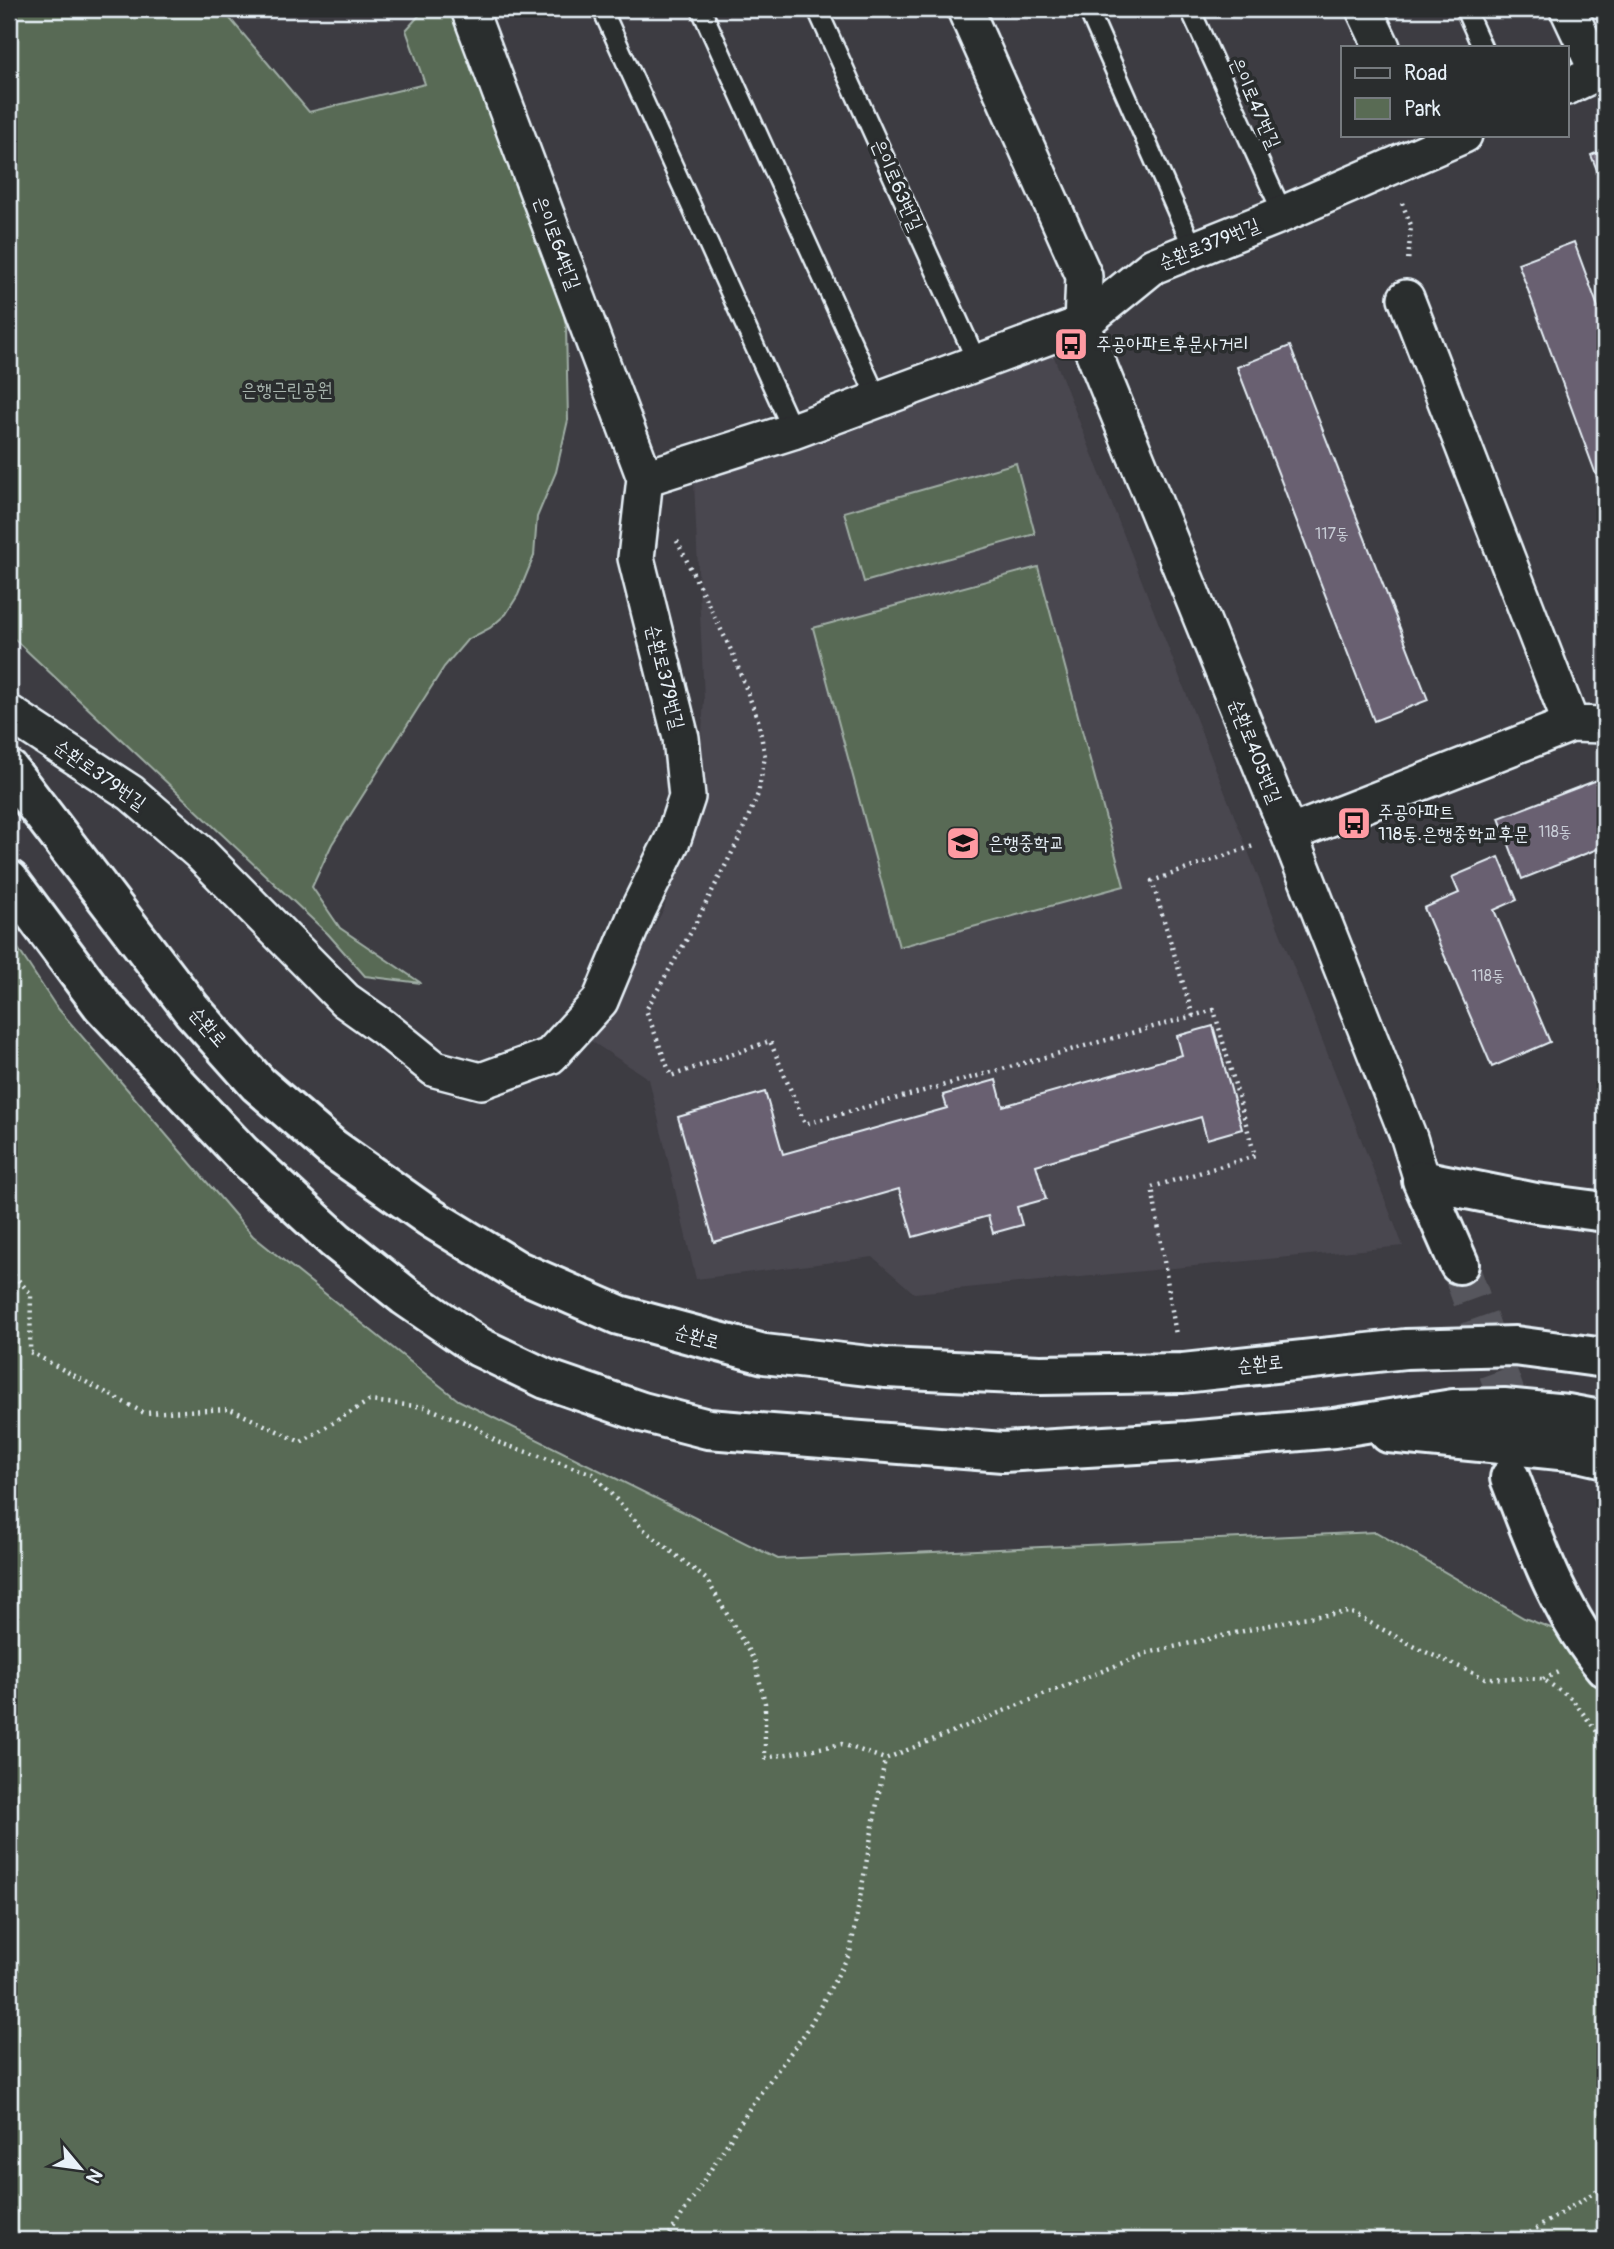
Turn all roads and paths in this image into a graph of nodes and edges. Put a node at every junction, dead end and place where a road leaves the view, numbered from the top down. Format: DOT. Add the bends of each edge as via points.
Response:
graph roads {
  1 [pos="469,9"];
  2 [pos="601,9"];
  3 [pos="701,9"];
  4 [pos="817,9"];
  5 [pos="965,9"];
  6 [pos="1088,9"];
  7 [pos="1190,9"];
  8 [pos="1364,9"];
  9 [pos="1465,9"];
  10 [pos="1568,9"];
  11 [pos="1382,46"];
  12 [pos="1482,46"];
  13 [pos="1590,76"];
  14 [pos="1459,136"];
  15 [pos="1427,143"];
  16 [pos="1283,214"];
  17 [pos="1194,250"];
  18 [pos="1406,298"];
  19 [pos="1082,324"];
  20 [pos="977,362"];
  21 [pos="878,400"];
  22 [pos="793,431"];
  23 [pos="645,478"];
  24 [pos="674,536"];
  25 [pos="9,713"];
  26 [pos="1571,724"];
  27 [pos="1605,725"];
  28 [pos="9,770"];
  29 [pos="1289,834"];
  30 [pos="1221,857"];
  31 [pos="9,880"];
  32 [pos="1192,1016"];
  33 [pos="1422,1180"];
  34 [pos="1605,1212"];
  35 [pos="1451,1264"];
  36 [pos="9,1270"];
  37 [pos="1605,1358"];
  38 [pos="1183,1373"];
  39 [pos="1605,1421"];
  40 [pos="1334,1428"];
  41 [pos="1605,1458"];
  42 [pos="1605,1622"];
  43 [pos="1605,1667"];
  44 [pos="1605,1742"];
  45 [pos="885,1759"];
  46 [pos="1605,2184"];
  47 [pos="666,2240"];
  48 [pos="1518,2240"];
  1 -- 23 [label="street, 은이로64번길"];
  2 -- 22 [label="lane"];
  3 -- 21 [label="lane"];
  4 -- 20 [label="lane, 은이로63번길"];
  5 -- 19 [label="street" via="1084,276"];
  6 -- 17 [label="lane"];
  7 -- 16 [label="lane, 은이로47번길"];
  8 -- 11 [label="street"];
  9 -- 12 [label="lane"];
  10 -- 13 [label="street"];
  14 -- 15 [label="street, 순환로379번길"];
  15 -- 16 [label="street, 순환로379번길"];
  16 -- 17 [label="street, 순환로379번길"];
  17 -- 19 [label="street, 순환로379번길" via="1153,266"];
  18 -- 26 [label="street"];
  19 -- 20 [label="street, 순환로379번길"];
  19 -- 29 [label="street, 순환로405번길"];
  20 -- 21 [label="street, 순환로379번길"];
  21 -- 22 [label="street, 순환로379번길"];
  22 -- 23 [label="street, 순환로379번길"];
  23 -- 25 [label="street, 순환로379번길" via="636,558 681,738 687,797 673,839 600,1001 550,1056 481,1081 435,1069 345,1000 199,852 131,793"];
  24 -- 32 [label="path" via="733,654 758,720 765,756 758,794 738,841 646,1010 671,1076 770,1041 805,1124"];
  26 -- 27 [label="street"];
  26 -- 29 [label="street"];
  28 -- 38 [label="main road, 순환로" via="192,1010 258,1084 331,1148 431,1218 518,1271 618,1315 764,1354 886,1368 1040,1375"];
  29 -- 33 [label="street, 순환로405번길"];
  30 -- 32 [label="path" via="1152,881"];
  31 -- 40 [label="main road" via="102,1005 251,1163 405,1296 479,1347 546,1379 708,1429 1003,1452"];
  32 -- 38 [label="path" via="1214,1010 1255,1156 1152,1187"];
  33 -- 34 [label="main road"];
  33 -- 35 [label="main road"];
  36 -- 45 [label="path" via="31,1294 30,1352 144,1413 230,1409 301,1442 369,1401 425,1407 474,1426 497,1442 593,1474 642,1528 707,1580 755,1662 765,1703 765,1758 842,1744"];
  37 -- 38 [label="main road, 순환로" via="1515,1346 1405,1349"];
  39 -- 40 [label="main road" via="1504,1408 1453,1409"];
  40 -- 41 [label="main road"];
  42 -- 43 [label="main road" via="1522,1476 1534,1540 1561,1597"];
  44 -- 45 [label="path" via="1572,1699 1542,1679 1485,1678 1350,1612 1301,1618 1147,1653"];
  45 -- 47 [label="path" via="850,1953 807,2032 753,2103"];
  46 -- 48 [label="path"];
}
